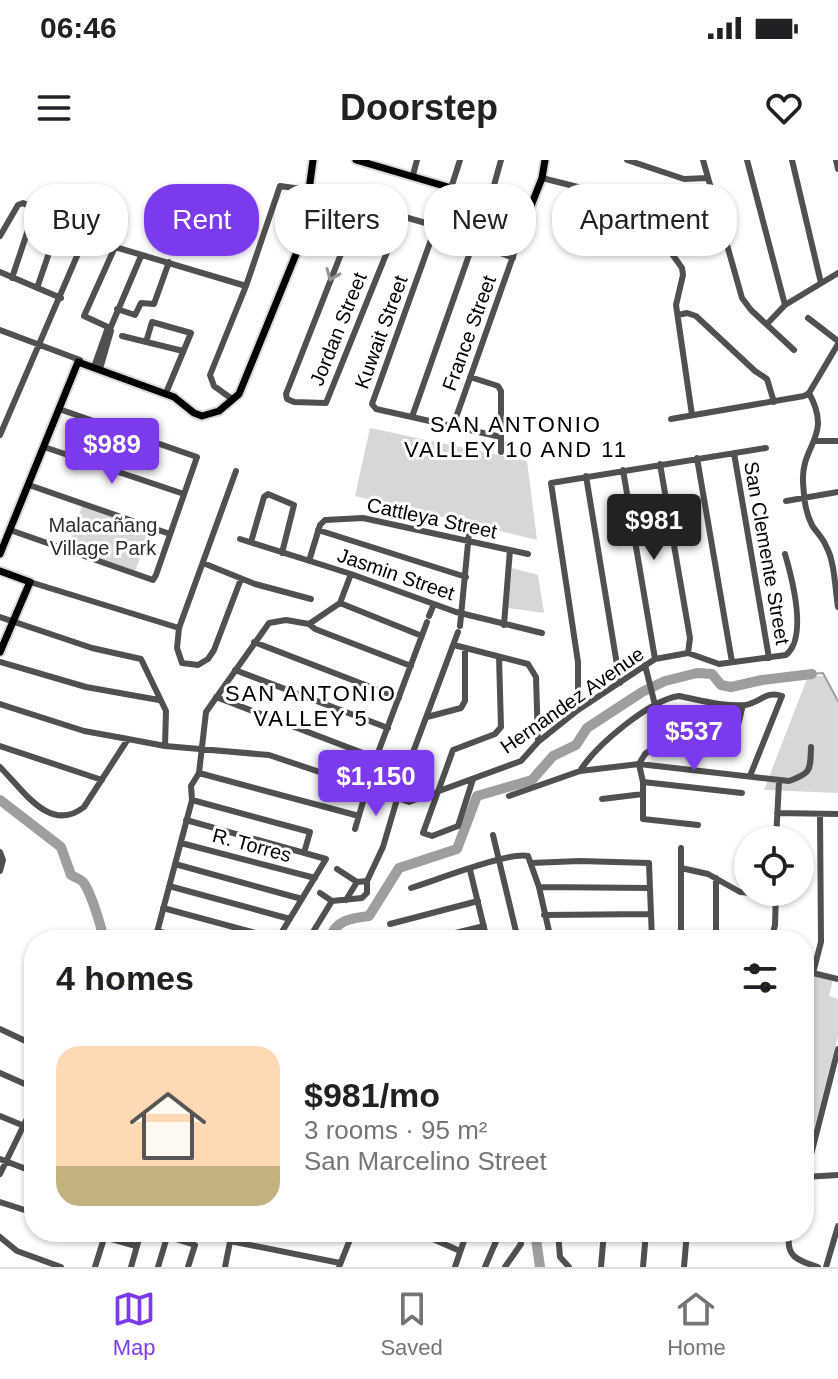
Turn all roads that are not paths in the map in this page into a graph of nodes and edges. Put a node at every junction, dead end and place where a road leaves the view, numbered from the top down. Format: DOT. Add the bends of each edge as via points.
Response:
graph roads {
  1 [pos="313,160"];
  2 [pos="356,160"];
  3 [pos="417,160"];
  4 [pos="460,160"];
  5 [pos="501,160"];
  6 [pos="545,160"];
  7 [pos="627,160"];
  8 [pos="703,160"];
  9 [pos="747,160"];
  10 [pos="792,160"];
  11 [pos="836,160"];
  12 [pos="838,169"];
  13 [pos="413,175"];
  14 [pos="542,178"];
  15 [pos="708,178"];
  16 [pos="310,184"];
  17 [pos="439,184"];
  18 [pos="452,184"];
  19 [pos="494,184"];
  20 [pos="566,184"];
  21 [pos="710,184"];
  22 [pos="536,193"];
  23 [pos="275,202"];
  24 [pos="0,236"];
  25 [pos="141,256"];
  26 [pos="296,256"];
  27 [pos="340,256"];
  28 [pos="385,256"];
  29 [pos="425,256"];
  30 [pos="469,256"];
  31 [pos="508,256"];
  32 [pos="672,256"];
  33 [pos="730,256"];
  34 [pos="513,258"];
  35 [pos="169,262"];
  36 [pos="0,272"];
  37 [pos="838,273"];
  38 [pos="12,278"];
  39 [pos="821,283"];
  40 [pos="246,286"];
  41 [pos="37,288"];
  42 [pos="61,298"];
  43 [pos="785,305"];
  44 [pos="117,309"];
  45 [pos="678,315"];
  46 [pos="808,318"];
  47 [pos="767,324"];
  48 [pos="110,328"];
  49 [pos="0,330"];
  50 [pos="122,336"];
  51 [pos="146,342"];
  52 [pos="838,342"];
  53 [pos="40,345"];
  54 [pos="794,350"];
  55 [pos="183,351"];
  56 [pos="80,360"];
  57 [pos="97,368"];
  58 [pos="470,377"];
  59 [pos="166,393"];
  60 [pos="809,393"];
  61 [pos="232,399"];
  62 [pos="774,402"];
  63 [pos="59,409"];
  64 [pos="692,415"];
  65 [pos="412,417"];
  66 [pos="671,419"];
  67 [pos="453,426"];
  68 [pos="0,435"];
  69 [pos="501,437"];
  70 [pos="815,441"];
  71 [pos="838,441"];
  72 [pos="44,447"];
  73 [pos="766,448"];
  74 [pos="501,452"];
  75 [pos="734,453"];
  76 [pos="697,458"];
  77 [pos="660,464"];
  78 [pos="623,470"];
  79 [pos="236,471"];
  80 [pos="586,476"];
  81 [pos="29,485"];
  82 [pos="838,492"];
  83 [pos="184,494"];
  84 [pos="804,498"];
  85 [pos="786,501"];
  86 [pos="10,530"];
  87 [pos="318,530"];
  88 [pos="170,534"];
  89 [pos="469,536"];
  90 [pos="240,539"];
  91 [pos="251,542"];
  92 [pos="835,543"];
  93 [pos="826,545"];
  94 [pos="510,550"];
  95 [pos="282,553"];
  96 [pos="0,554"];
  97 [pos="528,554"];
  98 [pos="785,554"];
  99 [pos="309,561"];
  100 [pos="203,563"];
  101 [pos="0,571"];
  102 [pos="351,574"];
  103 [pos="466,577"];
  104 [pos="241,579"];
  105 [pos="30,582"];
  106 [pos="837,593"];
  107 [pos="311,599"];
  108 [pos="340,603"];
  109 [pos="434,604"];
  110 [pos="838,607"];
  111 [pos="463,614"];
  112 [pos="0,617"];
  113 [pos="14,622"];
  114 [pos="309,624"];
  115 [pos="504,625"];
  116 [pos="179,628"];
  117 [pos="542,633"];
  118 [pos="422,636"];
  119 [pos="254,642"];
  120 [pos="454,645"];
  121 [pos="465,648"];
  122 [pos="0,652"];
  123 [pos="688,653"];
  124 [pos="499,657"];
  125 [pos="769,658"];
  126 [pos="655,659"];
  127 [pos="0,662"];
  128 [pos="732,662"];
  129 [pos="645,665"];
  130 [pos="411,666"];
  131 [pos="235,670"];
  132 [pos="620,683"];
  133 [pos="216,697"];
  134 [pos="399,698"];
  135 [pos="159,700"];
  136 [pos="655,705"];
  137 [pos="743,705"];
  138 [pos="1,706"];
  139 [pos="578,710"];
  140 [pos="427,717"];
  141 [pos="388,728"];
  142 [pos="128,739"];
  143 [pos="538,742"];
  144 [pos="0,746"];
  145 [pos="165,746"];
  146 [pos="811,747"];
  147 [pos="201,748"];
  148 [pos="376,758"];
  149 [pos="639,764"];
  150 [pos="0,767"];
  151 [pos="580,771"];
  152 [pos="199,773"];
  153 [pos="750,776"];
  154 [pos="473,779"];
  155 [pos="102,780"];
  156 [pos="643,782"];
  157 [pos="779,785"];
  158 [pos="366,789"];
  159 [pos="436,792"];
  160 [pos="742,793"];
  161 [pos="643,794"];
  162 [pos="509,796"];
  163 [pos="397,799"];
  164 [pos="602,799"];
  165 [pos="192,800"];
  166 [pos="777,813"];
  167 [pos="820,814"];
  168 [pos="838,814"];
  169 [pos="359,816"];
  170 [pos="186,820"];
  171 [pos="698,825"];
  172 [pos="777,826"];
  173 [pos="355,829"];
  174 [pos="493,835"];
  175 [pos="181,843"];
  176 [pos="681,848"];
  177 [pos="0,852"];
  178 [pos="304,853"];
  179 [pos="499,859"];
  180 [pos="531,863"];
  181 [pos="175,864"];
  182 [pos="681,868"];
  183 [pos="1,869"];
  184 [pos="337,869"];
  185 [pos="470,870"];
  186 [pos="315,878"];
  187 [pos="716,878"];
  188 [pos="367,881"];
  189 [pos="357,882"];
  190 [pos="169,886"];
  191 [pos="539,887"];
  192 [pos="411,888"];
  193 [pos="650,888"];
  194 [pos="734,888"];
  195 [pos="320,893"];
  196 [pos="302,899"];
  197 [pos="346,900"];
  198 [pos="332,901"];
  199 [pos="478,901"];
  200 [pos="776,906"];
  201 [pos="163,908"];
  202 [pos="651,914"];
  203 [pos="544,915"];
  204 [pos="290,919"];
  205 [pos="390,924"];
  206 [pos="484,926"];
  207 [pos="157,930"];
  208 [pos="244,930"];
  209 [pos="283,930"];
  210 [pos="314,930"];
  211 [pos="468,930"];
  212 [pos="485,930"];
  213 [pos="516,930"];
  214 [pos="548,930"];
  215 [pos="652,930"];
  216 [pos="681,930"];
  217 [pos="716,930"];
  218 [pos="774,930"];
  219 [pos="814,969"];
  220 [pos="814,973"];
  221 [pos="838,979"];
  222 [pos="0,1029"];
  223 [pos="24,1040"];
  224 [pos="838,1049"];
  225 [pos="0,1073"];
  226 [pos="24,1084"];
  227 [pos="0,1116"];
  228 [pos="23,1126"];
  229 [pos="814,1141"];
  230 [pos="3,1161"];
  231 [pos="24,1168"];
  232 [pos="0,1174"];
  233 [pos="838,1175"];
  234 [pos="814,1178"];
  235 [pos="0,1202"];
  236 [pos="24,1210"];
  237 [pos="838,1226"];
  238 [pos="0,1237"];
  239 [pos="103,1242"];
  240 [pos="125,1242"];
  241 [pos="137,1242"];
  242 [pos="166,1242"];
  243 [pos="189,1242"];
  244 [pos="230,1242"];
  245 [pos="235,1242"];
  246 [pos="349,1242"];
  247 [pos="444,1242"];
  248 [pos="463,1242"];
  249 [pos="496,1242"];
  250 [pos="521,1242"];
  251 [pos="559,1242"];
  252 [pos="603,1242"];
  253 [pos="645,1242"];
  254 [pos="686,1242"];
  255 [pos="789,1242"];
  256 [pos="136,1246"];
  257 [pos="460,1251"];
  258 [pos="339,1265"];
  259 [pos="61,1267"];
  260 [pos="95,1267"];
  261 [pos="131,1267"];
  262 [pos="158,1267"];
  263 [pos="188,1267"];
  264 [pos="225,1267"];
  265 [pos="455,1267"];
  266 [pos="485,1267"];
  267 [pos="505,1267"];
  268 [pos="569,1267"];
  269 [pos="601,1267"];
  270 [pos="643,1267"];
  271 [pos="684,1267"];
  272 [pos="818,1267"];
  273 [pos="826,1267"];
  1 -- 16 [label="main road"];
  2 -- 13 [label="main road"];
  3 -- 13 [label="street"];
  4 -- 18 [label="street"];
  5 -- 19 [label="street"];
  6 -- 14 [label="main road, France Street"];
  7 -- 15 [label="street" via="684,179"];
  8 -- 15 [label="street"];
  9 -- 43 [label="street"];
  10 -- 39 [label="street"];
  11 -- 12 [label="street"];
  13 -- 17 [label="main road"];
  14 -- 20 [label="street"];
  14 -- 22 [label="main road, France Street"];
  15 -- 21 [label="street"];
  23 -- 40 [label="street"];
  24 -- 38 [label="street" via="18,205 35,209"];
  25 -- 35 [label="street"];
  25 -- 44 [label="street"];
  25 -- 48 [label="street" via="114,248 84,316"];
  26 -- 61 [label="main road" via="244,388"];
  27 -- 28 [label="street, Jordan Street, one-way" via="286,394 294,402 326,403"];
  29 -- 65 [label="street, Kuwait Street" via="372,404"];
  30 -- 65 [label="street"];
  31 -- 34 [label="street"];
  32 -- 45 [label="street" via="683,275"];
  33 -- 47 [label="street" via="742,298"];
  34 -- 58 [label="street, France Street"];
  35 -- 40 [label="street"];
  35 -- 44 [label="street" via="154,304 141,303 135,315"];
  36 -- 38 [label="street"];
  37 -- 39 [label="street"];
  38 -- 41 [label="street"];
  39 -- 43 [label="street"];
  40 -- 61 [label="street" via="210,375 214,386"];
  41 -- 42 [label="street"];
  41 -- 42 [label="street" via="59,224 85,231"];
  42 -- 53 [label="street"];
  43 -- 47 [label="street"];
  44 -- 48 [label="street"];
  45 -- 62 [label="street" via="696,316 767,379"];
  45 -- 64 [label="street"];
  46 -- 52 [label="street"];
  47 -- 54 [label="street"];
  48 -- 57 [label="street"];
  49 -- 53 [label="street"];
  50 -- 51 [label="street"];
  51 -- 55 [label="street"];
  51 -- 55 [label="street" via="152,322 191,333"];
  52 -- 60 [label="street"];
  53 -- 56 [label="street"];
  53 -- 68 [label="street"];
  55 -- 59 [label="street"];
  56 -- 57 [label="main road"];
  56 -- 63 [label="main road"];
  57 -- 59 [label="main road"];
  58 -- 67 [label="street, France Street"];
  58 -- 69 [label="street" via="501,391"];
  59 -- 61 [label="main road" via="202,416 219,411"];
  60 -- 62 [label="street"];
  60 -- 70 [label="street" via="817,408"];
  62 -- 64 [label="street"];
  63 -- 72 [label="main road"];
  63 -- 83 [label="street" via="196,456"];
  64 -- 66 [label="street"];
  65 -- 67 [label="street"];
  67 -- 69 [label="street"];
  69 -- 74 [label="street"];
  70 -- 71 [label="street"];
  70 -- 84 [label="street" via="804,465"];
  72 -- 81 [label="main road"];
  72 -- 83 [label="street"];
  73 -- 75 [label="street"];
  75 -- 76 [label="street"];
  75 -- 125 [label="street, San Clemente Street"];
  76 -- 77 [label="street"];
  76 -- 128 [label="street"];
  77 -- 78 [label="street"];
  77 -- 123 [label="street" via="691,644"];
  78 -- 80 [label="street"];
  78 -- 126 [label="street"];
  79 -- 100 [label="street"];
  80 -- 132 [label="street"];
  80 -- 139 [label="street" via="550,486 578,662"];
  81 -- 86 [label="main road"];
  81 -- 88 [label="street"];
  82 -- 84 [label="street"];
  83 -- 88 [label="street"];
  84 -- 85 [label="street"];
  84 -- 93 [label="street" via="811,523"];
  86 -- 88 [label="street" via="153,580"];
  86 -- 96 [label="main road"];
  87 -- 89 [label="street, Cattleya Street" via="325,520 363,518"];
  87 -- 99 [label="street"];
  87 -- 103 [label="street"];
  89 -- 94 [label="street, Cattleya Street"];
  89 -- 103 [label="street"];
  90 -- 91 [label="street, Jasmin Street"];
  91 -- 95 [label="street, Jasmin Street"];
  91 -- 95 [label="street" via="268,494 294,505"];
  92 -- 93 [label="street"];
  93 -- 106 [label="street"];
  94 -- 97 [label="street, Cattleya Street"];
  94 -- 115 [label="street"];
  95 -- 99 [label="street, Jasmin Street"];
  98 -- 125 [label="street" via="793,581 796,636 786,655"];
  99 -- 102 [label="street, Jasmin Street"];
  100 -- 104 [label="street"];
  100 -- 116 [label="street"];
  101 -- 105 [label="main road"];
  102 -- 108 [label="street"];
  102 -- 109 [label="street, Jasmin Street"];
  103 -- 111 [label="street"];
  104 -- 107 [label="street"];
  104 -- 116 [label="street" via="208,659 198,665 182,663"];
  105 -- 113 [label="main road"];
  105 -- 116 [label="street"];
  106 -- 110 [label="street"];
  108 -- 114 [label="street"];
  108 -- 118 [label="street"];
  109 -- 111 [label="street, Jasmin Street"];
  109 -- 118 [label="street"];
  111 -- 115 [label="street, Jasmin Street"];
  111 -- 120 [label="street"];
  112 -- 113 [label="street"];
  113 -- 122 [label="main road"];
  113 -- 135 [label="street" via="139,658"];
  114 -- 119 [label="street" via="269,623"];
  114 -- 130 [label="street"];
  115 -- 117 [label="street, Jasmin Street"];
  118 -- 130 [label="street"];
  119 -- 131 [label="street"];
  119 -- 134 [label="street"];
  120 -- 121 [label="street"];
  120 -- 140 [label="street"];
  121 -- 124 [label="street"];
  121 -- 140 [label="street" via="465,701 461,708"];
  123 -- 126 [label="street, Hernandez Avenue"];
  123 -- 128 [label="street, Hernandez Avenue" via="715,664"];
  124 -- 143 [label="street" via="533,669"];
  124 -- 159 [label="street" via="501,727 453,750"];
  125 -- 128 [label="street, Hernandez Avenue"];
  126 -- 129 [label="street, Hernandez Avenue"];
  127 -- 135 [label="street" via="86,687"];
  129 -- 132 [label="street, Hernandez Avenue"];
  129 -- 136 [label="street"];
  130 -- 134 [label="street"];
  131 -- 133 [label="street"];
  131 -- 141 [label="street"];
  132 -- 139 [label="street, Hernandez Avenue"];
  133 -- 147 [label="street" via="203,720"];
  133 -- 148 [label="street"];
  134 -- 141 [label="street"];
  135 -- 145 [label="street" via="166,711"];
  136 -- 137 [label="street" via="679,696"];
  136 -- 151 [label="street" via="602,743"];
  137 -- 149 [label="street" via="731,738 671,735"];
  137 -- 153 [label="street" via="768,694 782,696"];
  138 -- 142 [label="street, Hernandez Avenue"];
  139 -- 143 [label="street, Hernandez Avenue"];
  140 -- 163 [label="street"];
  141 -- 148 [label="street"];
  142 -- 145 [label="street, Hernandez Avenue"];
  142 -- 155 [label="street"];
  143 -- 154 [label="street, Hernandez Avenue" via="521,761"];
  144 -- 155 [label="street"];
  145 -- 147 [label="street, Hernandez Avenue"];
  146 -- 157 [label="street" via="806,775"];
  147 -- 152 [label="street"];
  147 -- 158 [label="street, Hernandez Avenue" via="269,755"];
  148 -- 158 [label="street"];
  149 -- 151 [label="street"];
  149 -- 153 [label="street"];
  149 -- 156 [label="street"];
  150 -- 155 [label="street" via="55,816 74,815"];
  151 -- 162 [label="street"];
  152 -- 165 [label="street" via="191,786"];
  152 -- 169 [label="street"];
  153 -- 157 [label="street"];
  154 -- 159 [label="street, Hernandez Avenue"];
  154 -- 159 [label="street" via="458,826 427,836 422,828"];
  156 -- 160 [label="street"];
  156 -- 161 [label="street"];
  157 -- 166 [label="street"];
  158 -- 163 [label="street, Hernandez Avenue"];
  158 -- 169 [label="street"];
  159 -- 163 [label="street, Hernandez Avenue" via="409,802"];
  161 -- 164 [label="street"];
  161 -- 171 [label="street" via="643,819"];
  163 -- 188 [label="street"];
  165 -- 170 [label="street"];
  165 -- 178 [label="street" via="310,832"];
  166 -- 167 [label="street"];
  166 -- 172 [label="street"];
  167 -- 168 [label="street"];
  167 -- 219 [label="street" via="821,942"];
  169 -- 173 [label="street"];
  170 -- 175 [label="street"];
  170 -- 178 [label="street"];
  174 -- 179 [label="street"];
  175 -- 181 [label="street"];
  175 -- 186 [label="street, R. Torres"];
  176 -- 182 [label="street"];
  177 -- 183 [label="street"];
  178 -- 186 [label="street" via="326,859"];
  179 -- 180 [label="street" via="520,854"];
  179 -- 185 [label="street"];
  179 -- 213 [label="street"];
  180 -- 191 [label="street"];
  180 -- 193 [label="street" via="647,863"];
  181 -- 190 [label="street"];
  181 -- 196 [label="street"];
  182 -- 187 [label="street"];
  182 -- 216 [label="street"];
  184 -- 189 [label="street"];
  185 -- 192 [label="street"];
  185 -- 199 [label="street"];
  186 -- 196 [label="street"];
  187 -- 194 [label="street"];
  187 -- 217 [label="street"];
  188 -- 189 [label="street"];
  188 -- 197 [label="street" via="365,896"];
  189 -- 197 [label="street"];
  190 -- 201 [label="street"];
  190 -- 204 [label="street"];
  191 -- 193 [label="street"];
  191 -- 203 [label="street"];
  193 -- 202 [label="street"];
  195 -- 198 [label="street"];
  196 -- 204 [label="street"];
  197 -- 198 [label="street"];
  198 -- 210 [label="street"];
  199 -- 205 [label="street"];
  199 -- 206 [label="street"];
  200 -- 218 [label="street"];
  201 -- 207 [label="street"];
  201 -- 208 [label="street"];
  202 -- 203 [label="street"];
  202 -- 215 [label="street"];
  203 -- 214 [label="street"];
  204 -- 209 [label="street"];
  206 -- 211 [label="street"];
  206 -- 212 [label="street"];
  220 -- 221 [label="street"];
  222 -- 223 [label="street"];
  224 -- 229 [label="street"];
  225 -- 226 [label="street"];
  227 -- 228 [label="street"];
  228 -- 230 [label="street"];
  230 -- 231 [label="street"];
  230 -- 232 [label="street"];
  233 -- 234 [label="street"];
  235 -- 236 [label="street"];
  237 -- 273 [label="street"];
  238 -- 259 [label="street" via="17,1251"];
  239 -- 260 [label="street"];
  240 -- 256 [label="street"];
  241 -- 256 [label="street"];
  242 -- 262 [label="street"];
  243 -- 263 [label="street" via="195,1245"];
  244 -- 264 [label="street"];
  245 -- 258 [label="street"];
  246 -- 258 [label="street"];
  247 -- 257 [label="street"];
  248 -- 257 [label="street"];
  249 -- 266 [label="street"];
  250 -- 267 [label="street"];
  251 -- 268 [label="street" via="560,1257"];
  252 -- 269 [label="street"];
  253 -- 270 [label="street"];
  254 -- 271 [label="street"];
  255 -- 272 [label="street" via="792,1256"];
  256 -- 261 [label="street"];
  257 -- 265 [label="street"];
}
